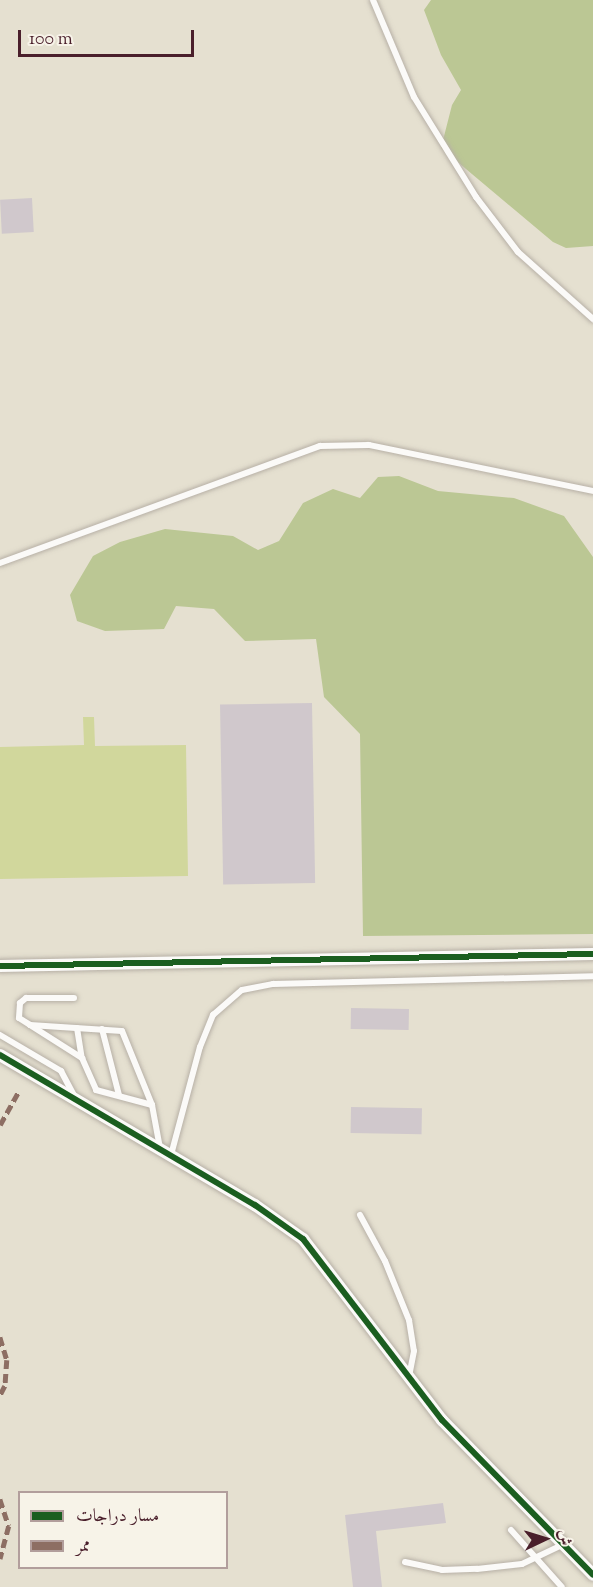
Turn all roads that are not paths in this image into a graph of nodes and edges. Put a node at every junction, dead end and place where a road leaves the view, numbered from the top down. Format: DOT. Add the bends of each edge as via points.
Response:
graph roads {
  1 [pos="373,0"];
  2 [pos="593,319"];
  3 [pos="593,491"];
  4 [pos="0,563"];
  5 [pos="593,954"];
  6 [pos="0,966"];
  7 [pos="593,976"];
  8 [pos="74,998"];
  9 [pos="27,1023"];
  10 [pos="77,1028"];
  11 [pos="102,1029"];
  12 [pos="0,1035"];
  13 [pos="0,1055"];
  14 [pos="82,1058"];
  15 [pos="119,1095"];
  16 [pos="76,1101"];
  17 [pos="152,1105"];
  18 [pos="166,1152"];
  19 [pos="360,1215"];
  20 [pos="408,1379"];
  21 [pos="511,1530"];
  22 [pos="562,1545"];
  23 [pos="536,1557"];
  24 [pos="405,1562"];
  25 [pos="593,1575"];
  26 [pos="562,1587"];
  1 -- 2 [label="lane" via="414,97 476,197 518,252"];
  3 -- 4 [label="lane" via="369,445 320,446"];
  5 -- 6 [label="street"];
  7 -- 18 [label="lane" via="273,984 242,990 213,1015"];
  8 -- 9 [label="lane" via="26,998 20,1003 20,1018"];
  9 -- 10 [label="lane"];
  9 -- 14 [label="lane"];
  10 -- 11 [label="lane"];
  10 -- 14 [label="lane"];
  11 -- 15 [label="lane"];
  11 -- 17 [label="lane" via="122,1031"];
  12 -- 16 [label="lane" via="61,1071"];
  13 -- 16 [label="street"];
  14 -- 15 [label="lane" via="96,1090"];
  15 -- 17 [label="lane"];
  16 -- 18 [label="street"];
  17 -- 18 [label="lane"];
  18 -- 20 [label="street" via="303,1239 319,1255"];
  19 -- 20 [label="lane" via="385,1261 409,1320 414,1351"];
  20 -- 22 [label="street"];
  21 -- 23 [label="lane"];
  22 -- 23 [label="lane"];
  22 -- 25 [label="street"];
  23 -- 24 [label="lane" via="522,1564 477,1569 442,1570"];
  23 -- 26 [label="lane"];
}
